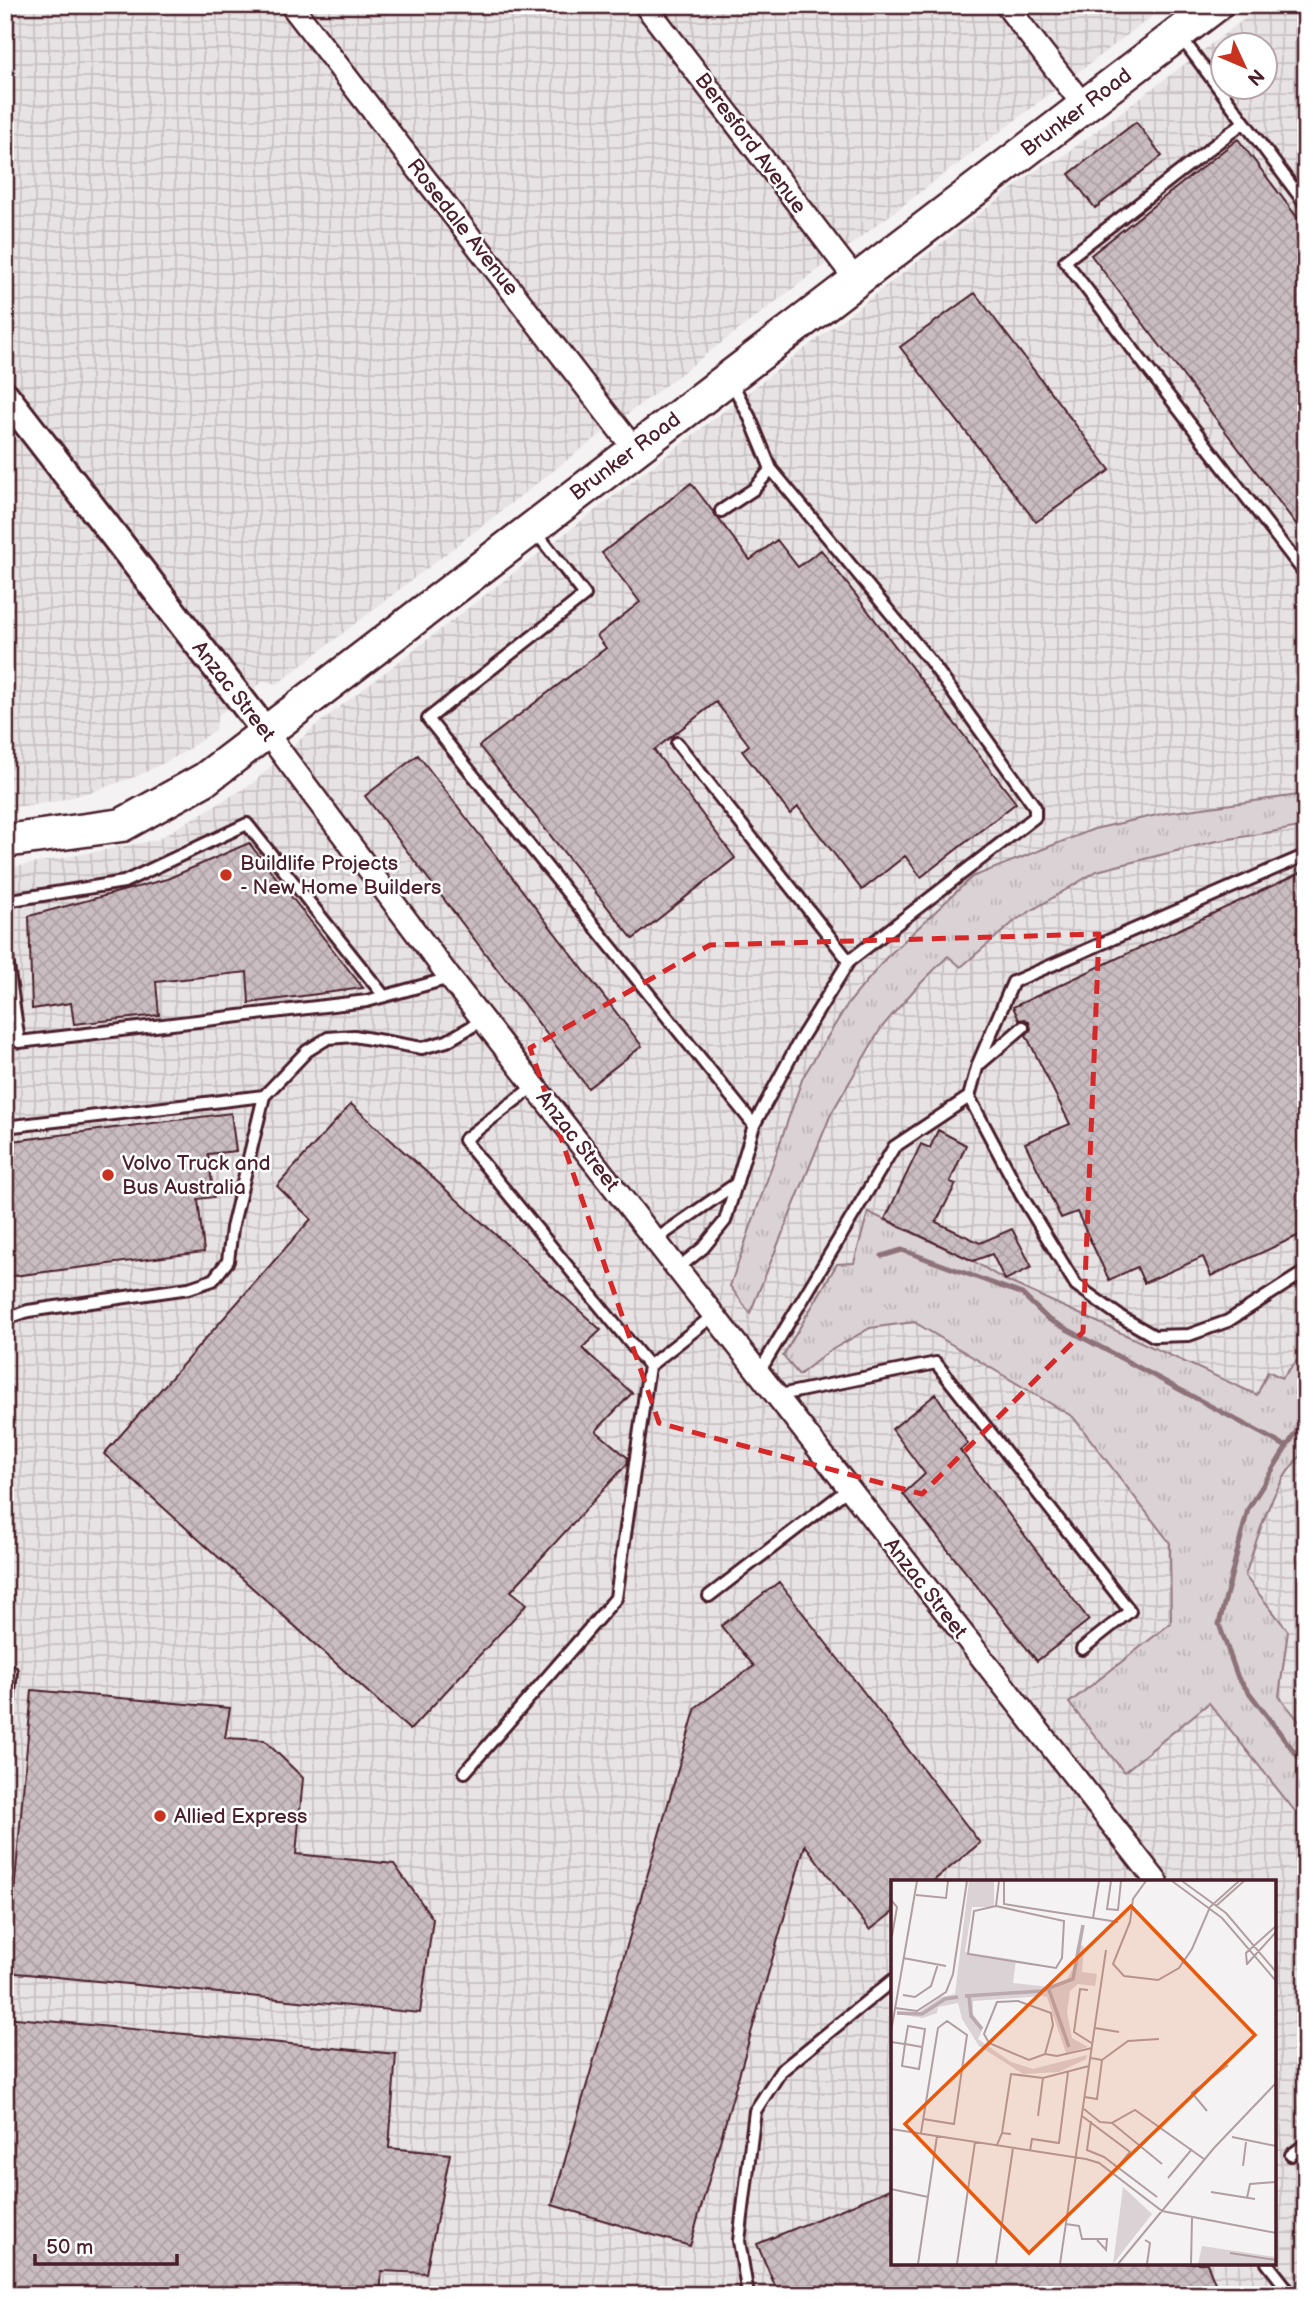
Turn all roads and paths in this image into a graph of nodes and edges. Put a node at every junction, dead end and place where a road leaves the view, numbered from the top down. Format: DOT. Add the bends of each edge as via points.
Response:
graph roads {
  1 [pos="291,5"];
  2 [pos="645,5"];
  3 [pos="1006,5"];
  4 [pos="1216,5"];
  5 [pos="1179,34"];
  6 [pos="1084,106"];
  7 [pos="1244,122"];
  8 [pos="1306,205"];
  9 [pos="856,280"];
  10 [pos="729,377"];
  11 [pos="5,396"];
  12 [pos="634,449"];
  13 [pos="771,469"];
  14 [pos="721,511"];
  15 [pos="532,527"];
  16 [pos="1306,575"];
  17 [pos="266,732"];
  18 [pos="677,743"];
  19 [pos="5,841"];
  20 [pos="1306,855"];
  21 [pos="5,901"];
  22 [pos="5,945"];
  23 [pos="849,961"];
  24 [pos="450,978"];
  25 [pos="384,996"];
  26 [pos="483,1020"];
  27 [pos="1023,1027"];
  28 [pos="978,1064"];
  29 [pos="534,1086"];
  30 [pos="264,1096"];
  31 [pos="969,1097"];
  32 [pos="754,1125"];
  33 [pos="5,1127"];
  34 [pos="737,1183"];
  35 [pos="655,1240"];
  36 [pos="677,1269"];
  37 [pos="1306,1271"];
  38 [pos="714,1315"];
  39 [pos="5,1319"];
  40 [pos="649,1366"];
  41 [pos="758,1374"];
  42 [pos="775,1396"];
  43 [pos="848,1489"];
  44 [pos="709,1596"];
  45 [pos="1082,1649"];
  46 [pos="5,1670"];
  47 [pos="5,1739"];
  48 [pos="465,1772"];
  49 [pos="1155,1880"];
  50 [pos="891,1982"];
  51 [pos="1306,2144"];
  52 [pos="1291,2155"];
  53 [pos="1270,2265"];
  54 [pos="748,2295"];
  55 [pos="1292,2295"];
  1 -- 12 [label="street, Rosedale Avenue"];
  2 -- 9 [label="street, Beresford Avenue"];
  3 -- 6 [label="street"];
  4 -- 5 [label="main road, Brunker Road"];
  5 -- 6 [label="main road, Brunker Road"];
  5 -- 7 [label="lane"];
  6 -- 9 [label="main road, Brunker Road"];
  7 -- 8 [label="lane"];
  7 -- 16 [label="lane" via="1065,261"];
  9 -- 10 [label="main road, Brunker Road"];
  10 -- 12 [label="main road, Brunker Road"];
  10 -- 13 [label="lane"];
  11 -- 17 [label="street, Anzac Street"];
  12 -- 15 [label="main road, Brunker Road"];
  13 -- 14 [label="lane" via="754,489"];
  13 -- 23 [label="lane" via="931,662 1035,807 1035,817"];
  15 -- 17 [label="main road, Brunker Road"];
  15 -- 32 [label="lane" via="586,595 428,719"];
  17 -- 19 [label="main road, Brunker Road" via="205,779 122,825"];
  17 -- 24 [label="street, Anzac Street"];
  18 -- 23 [label="lane"];
  20 -- 28 [label="lane" via="1013,982"];
  21 -- 25 [label="lane" via="124,882 247,824"];
  22 -- 25 [label="lane" via="19,1042 367,1002"];
  23 -- 32 [label="lane"];
  24 -- 25 [label="lane"];
  24 -- 26 [label="street, Anzac Street"];
  26 -- 29 [label="street, Anzac Street"];
  26 -- 30 [label="lane" via="447,1041 422,1048 354,1036 328,1038 307,1051"];
  27 -- 28 [label="lane"];
  28 -- 31 [label="lane"];
  29 -- 35 [label="street, Anzac Street"];
  29 -- 40 [label="lane" via="464,1140"];
  30 -- 33 [label="lane"];
  30 -- 39 [label="lane" via="228,1261 213,1280 189,1288 28,1311"];
  31 -- 37 [label="lane" via="1076,1285 1154,1336 1189,1335 1228,1321"];
  31 -- 41 [label="lane" via="894,1147"];
  32 -- 34 [label="lane"];
  34 -- 35 [label="lane"];
  34 -- 36 [label="lane" via="725,1221 704,1248"];
  35 -- 36 [label="street, Anzac Street"];
  36 -- 38 [label="street, Anzac Street"];
  38 -- 40 [label="lane"];
  38 -- 41 [label="street, Anzac Street"];
  40 -- 48 [label="lane" via="616,1598"];
  41 -- 42 [label="street, Anzac Street"];
  42 -- 43 [label="street, Anzac Street"];
  42 -- 45 [label="lane" via="936,1363 1130,1611"];
  43 -- 44 [label="lane"];
  43 -- 49 [label="street, Anzac Street"];
  46 -- 47 [label="lane" via="11,1671"];
  50 -- 54 [label="lane" via="781,2071 755,2111 739,2241"];
  51 -- 52 [label="lane"];
  53 -- 55 [label="lane"];
}
